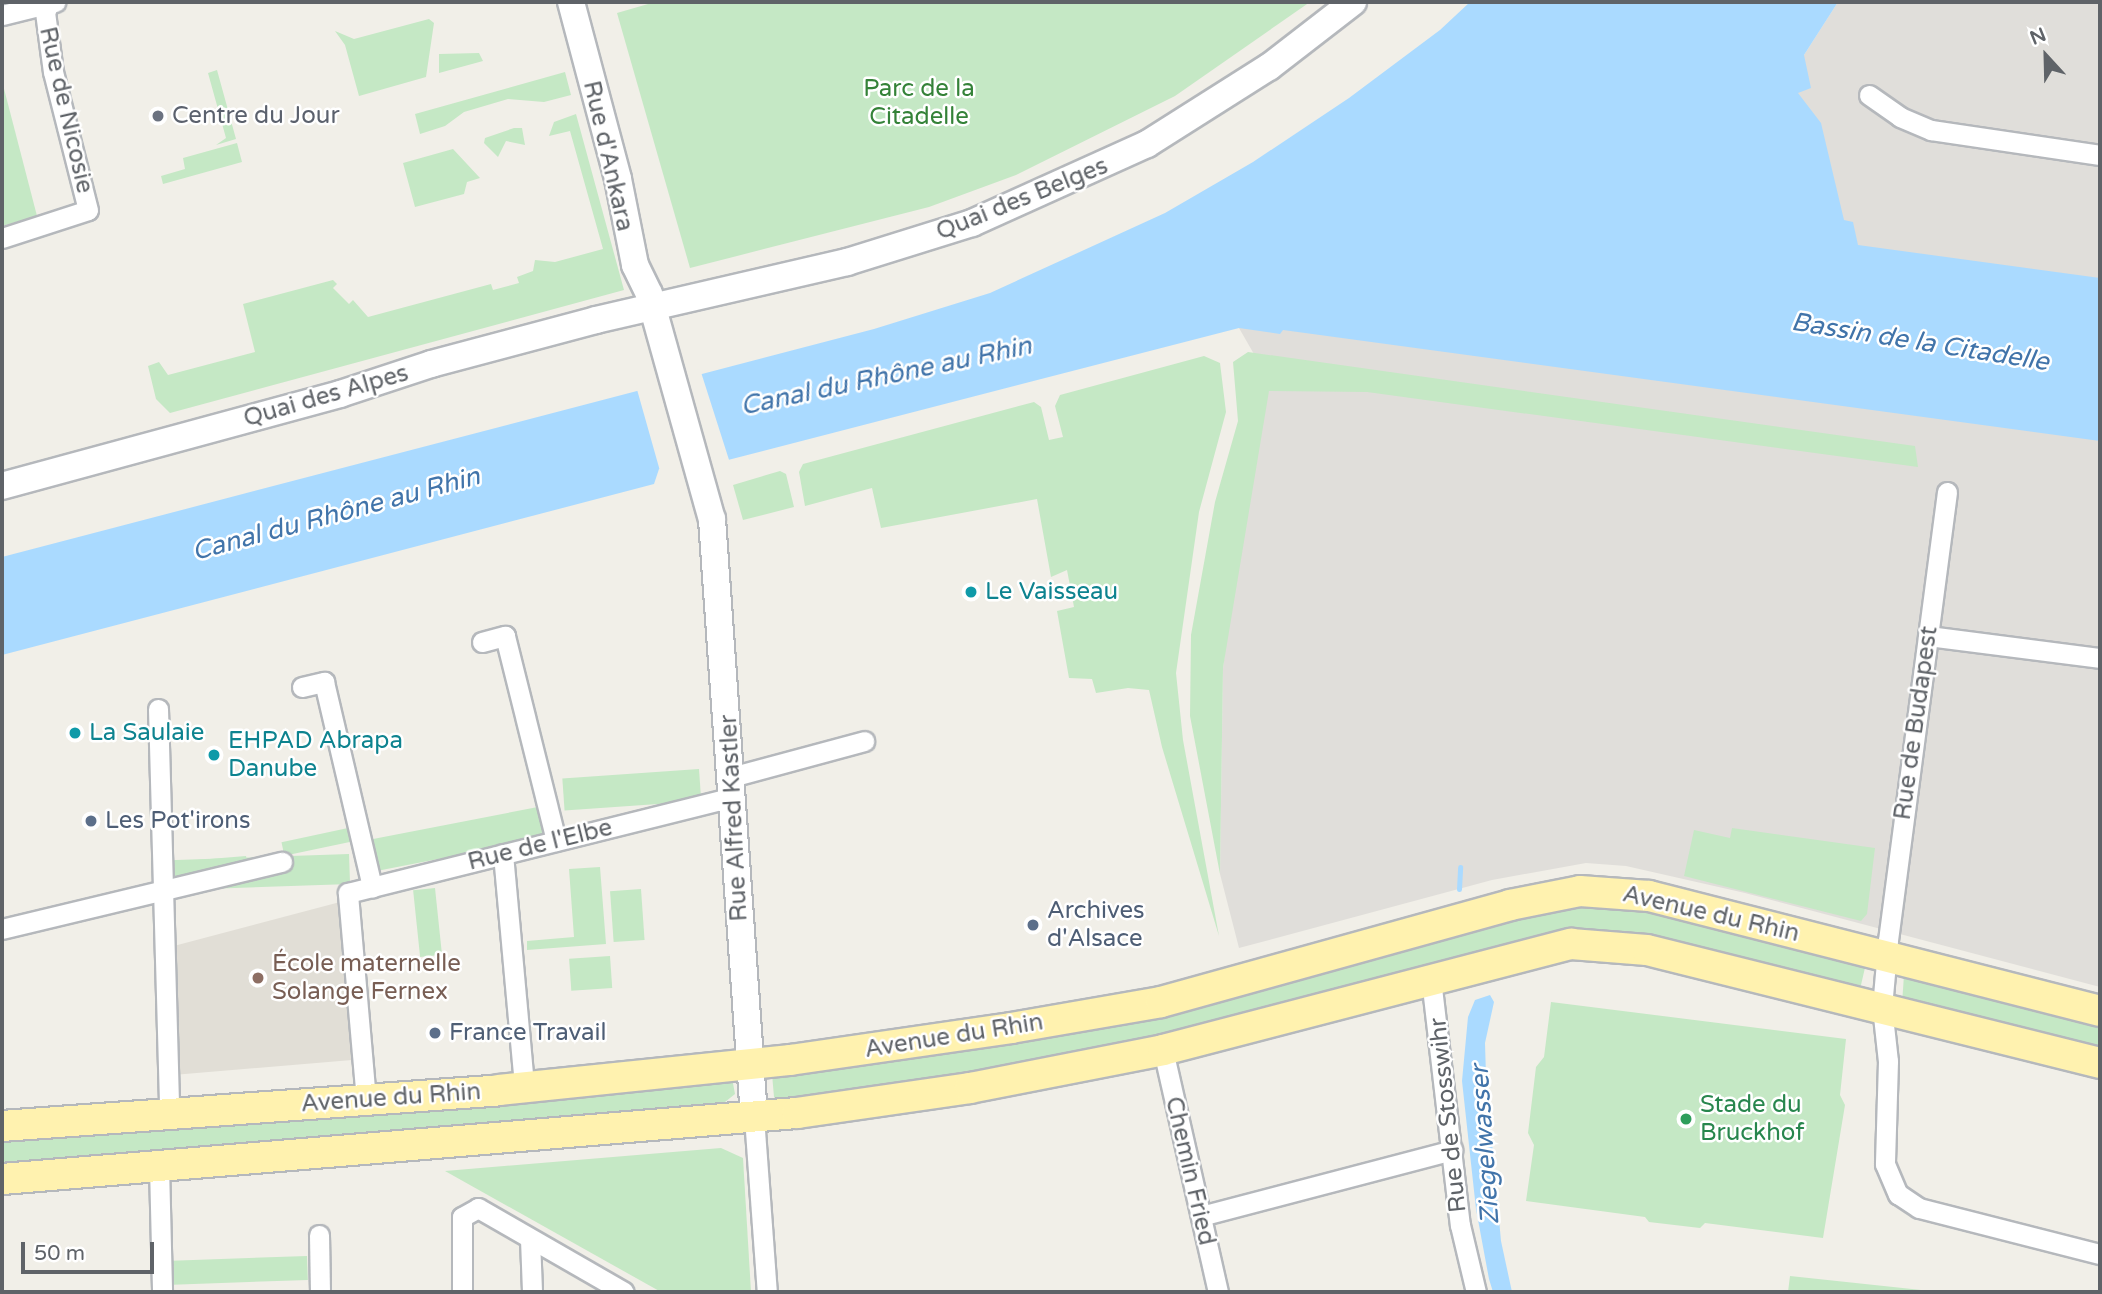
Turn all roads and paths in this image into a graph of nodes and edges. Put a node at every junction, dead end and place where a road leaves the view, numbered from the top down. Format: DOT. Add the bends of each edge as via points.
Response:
graph roads {
  1 [pos="571,2"];
  2 [pos="1353,2"];
  3 [pos="53,3"];
  4 [pos="2,15"];
  5 [pos="1869,95"];
  6 [pos="2100,155"];
  7 [pos="2,239"];
  8 [pos="651,308"];
  9 [pos="2,486"];
  10 [pos="1947,492"];
  11 [pos="1928,636"];
  12 [pos="482,642"];
  13 [pos="2100,658"];
  14 [pos="302,687"];
  15 [pos="158,709"];
  16 [pos="864,741"];
  17 [pos="731,787"];
  18 [pos="556,841"];
  19 [pos="503,854"];
  20 [pos="282,862"];
  21 [pos="372,887"];
  22 [pos="164,889"];
  23 [pos="2,929"];
  24 [pos="1886,955"];
  25 [pos="1431,979"];
  26 [pos="1882,1007"];
  27 [pos="2100,1011"];
  28 [pos="1163,1050"];
  29 [pos="2100,1063"];
  30 [pos="751,1064"];
  31 [pos="524,1087"];
  32 [pos="366,1100"];
  33 [pos="169,1115"];
  34 [pos="754,1117"];
  35 [pos="2,1126"];
  36 [pos="1452,1150"];
  37 [pos="159,1166"];
  38 [pos="2,1179"];
  39 [pos="1201,1216"];
  40 [pos="319,1235"];
  41 [pos="530,1239"];
  42 [pos="2100,1254"];
  43 [pos="162,1292"];
  44 [pos="320,1292"];
  45 [pos="462,1292"];
  46 [pos="532,1292"];
  47 [pos="624,1292"];
  48 [pos="767,1292"];
  49 [pos="1218,1292"];
  50 [pos="1476,1292"];
  1 -- 8 [label="main road, Rue d'Ankara" via="618,179 623,222"];
  2 -- 8 [label="main road, Quai des Belges" via="1207,109 1125,156 1028,201 847,262"];
  3 -- 4 [label="street"];
  3 -- 7 [label="street, Rue de Nicosie" via="45,12 55,82 88,211"];
  5 -- 6 [label="street" via="1900,117 1931,130"];
  8 -- 9 [label="main road, Quai des Alpes" via="431,364 340,394"];
  8 -- 17 [label="main road, Rue Alfred Kastler" via="712,519"];
  10 -- 11 [label="street, Rue de Budapest"];
  11 -- 13 [label="street"];
  11 -- 24 [label="street, Rue de Budapest"];
  12 -- 18 [label="street" via="505,636"];
  14 -- 21 [label="street" via="324,682"];
  15 -- 22 [label="street"];
  16 -- 17 [label="street, Rue de l'Elbe"];
  17 -- 18 [label="street, Rue de l'Elbe" via="617,833"];
  17 -- 30 [label="main road, Rue Alfred Kastler"];
  18 -- 19 [label="street, Rue de l'Elbe"];
  19 -- 21 [label="street, Rue de l'Elbe"];
  19 -- 31 [label="street"];
  20 -- 22 [label="street"];
  21 -- 32 [label="street, Rue de l'Elbe" via="348,893"];
  22 -- 23 [label="street"];
  22 -- 33 [label="street"];
  24 -- 26 [label="street"];
  24 -- 27 [label="main road, Avenue du Rhin"];
  24 -- 30 [label="main road, Avenue du Rhin" via="1649,896 1604,890 1556,893 1161,1002"];
  25 -- 26 [label="main road, Avenue du Rhin" via="1522,953 1571,944 1605,944"];
  25 -- 28 [label="main road, Avenue du Rhin"];
  25 -- 36 [label="street, Rue de Stosswihr"];
  26 -- 29 [label="main road, Avenue du Rhin"];
  26 -- 42 [label="street" via="1888,1061 1885,1164 1898,1194 1919,1208"];
  28 -- 34 [label="main road, Avenue du Rhin" via="970,1088"];
  28 -- 39 [label="street, Chemin Fried"];
  30 -- 31 [label="main road, Avenue du Rhin"];
  30 -- 34 [label="main road, Rue Alfred Kastler"];
  31 -- 32 [label="main road, Avenue du Rhin"];
  32 -- 33 [label="main road, Avenue du Rhin"];
  33 -- 35 [label="main road, Avenue du Rhin"];
  34 -- 37 [label="main road, Avenue du Rhin"];
  34 -- 48 [label="street"];
  36 -- 39 [label="street"];
  36 -- 50 [label="street, Rue de Stosswihr" via="1460,1225"];
  37 -- 38 [label="main road, Avenue du Rhin"];
  37 -- 43 [label="street"];
  39 -- 49 [label="street, Chemin Fried"];
  40 -- 44 [label="street"];
  41 -- 45 [label="street" via="478,1208 462,1217"];
  41 -- 46 [label="street"];
  41 -- 47 [label="street"];
}
